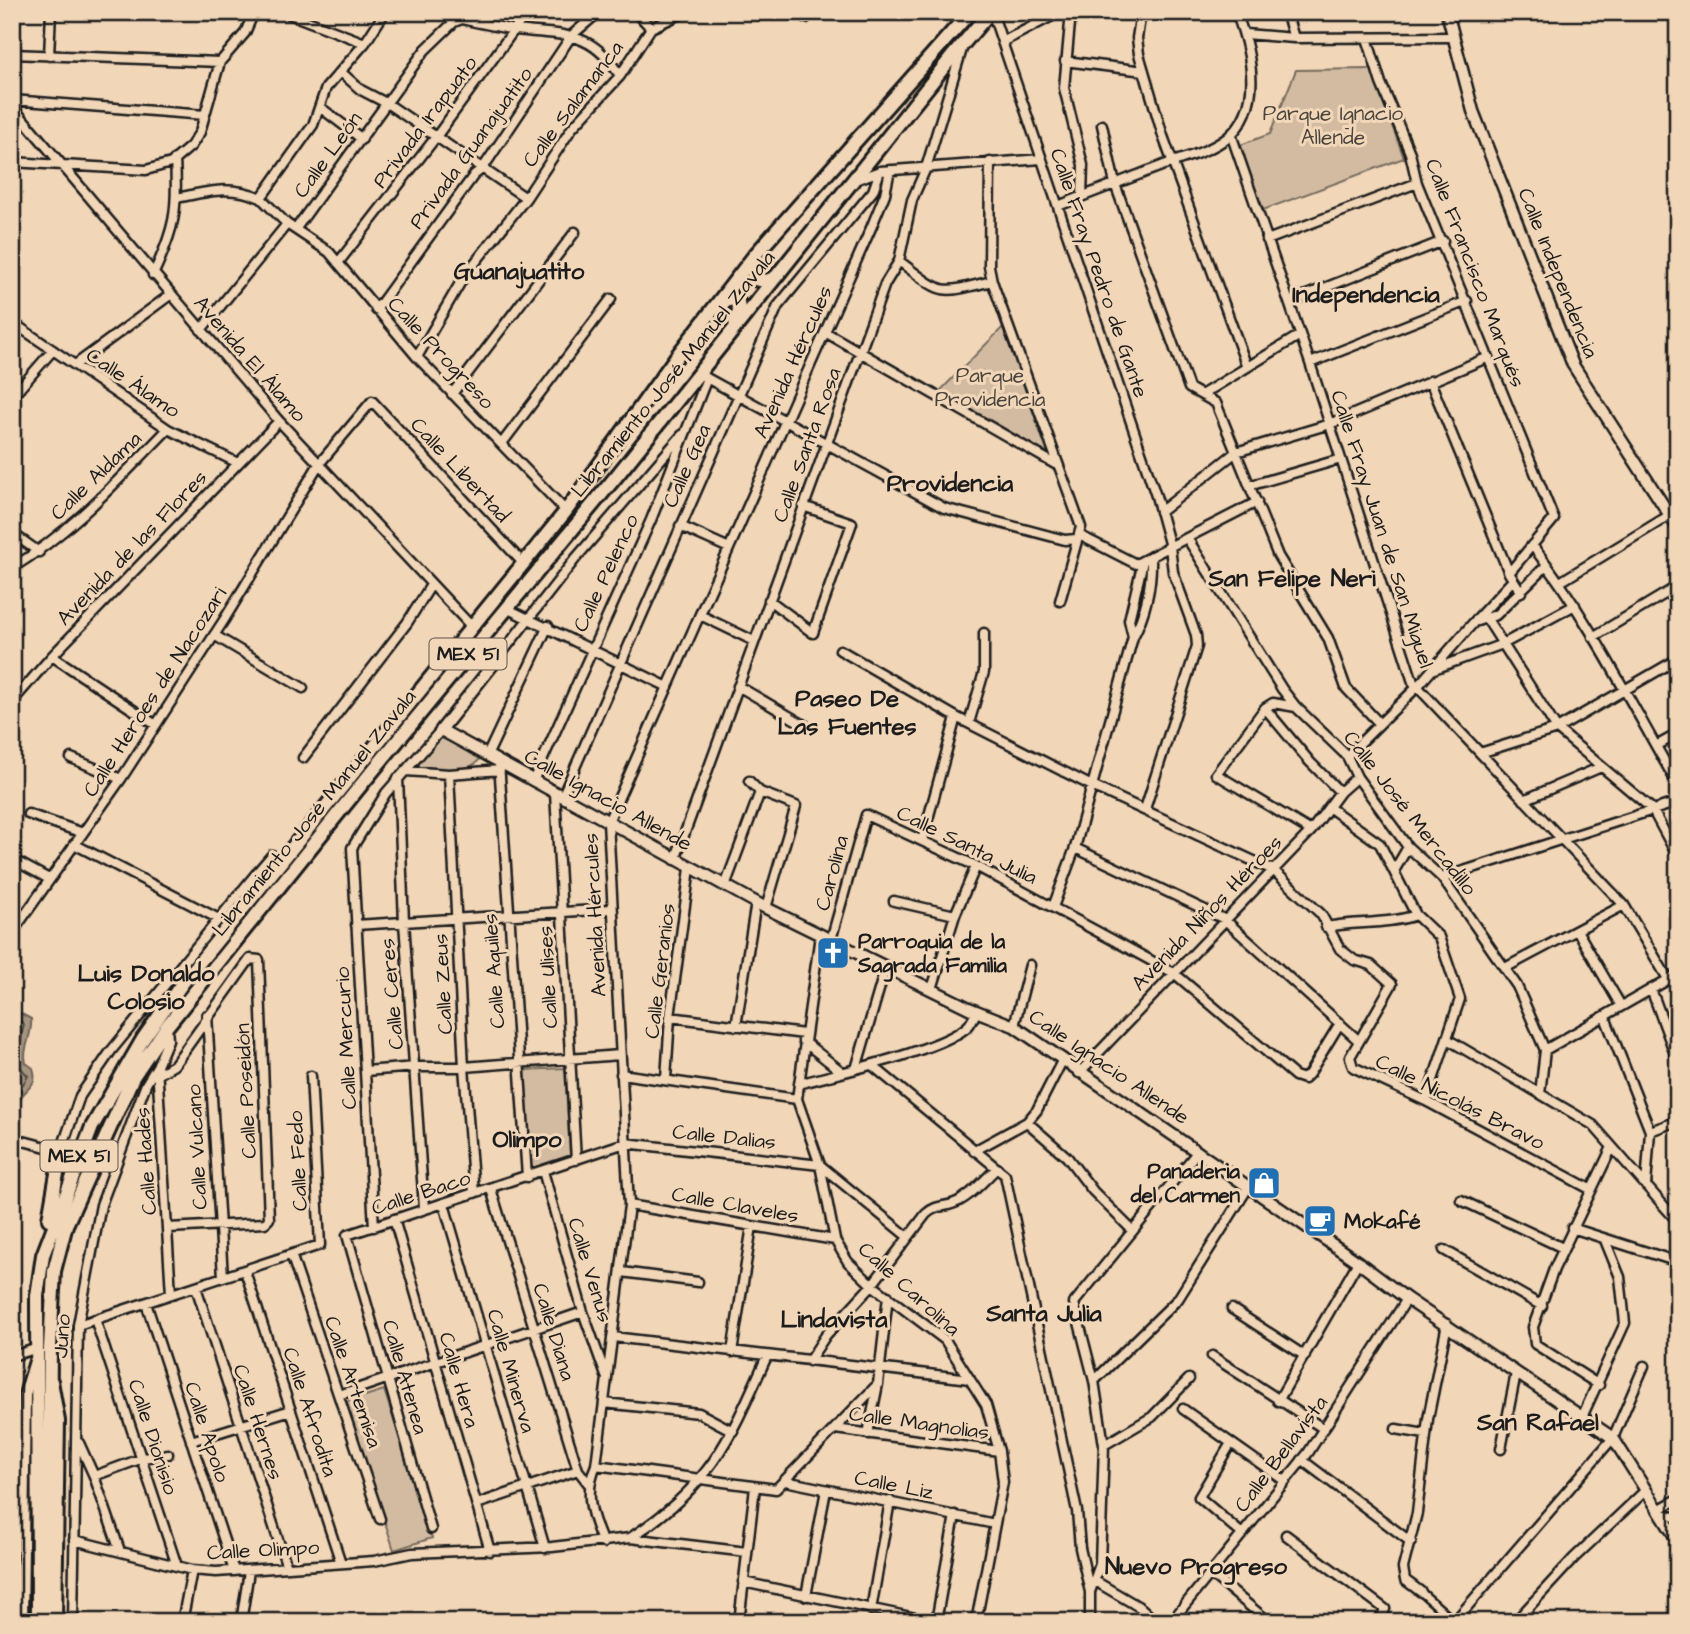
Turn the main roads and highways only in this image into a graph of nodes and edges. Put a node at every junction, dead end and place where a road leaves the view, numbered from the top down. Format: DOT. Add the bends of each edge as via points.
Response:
graph roads {
  1 [pos="970,12"];
  2 [pos="991,12"];
  3 [pos="755,255"];
  4 [pos="778,276"];
  5 [pos="710,313"];
  6 [pos="733,329"];
  7 [pos="61,1151"];
  8 [pos="43,1255"];
  9 [pos="35,1355"];
  10 [pos="50,1378"];
  11 [pos="22,1622"];
  12 [pos="38,1622"];
  13 [pos="48,1622"];
  14 [pos="56,1622"];
  1 -- 3 [label="main road, Libramiento José Manuel Zavala / MEX 51"];
  2 -- 4 [label="main road, Libramiento José Manuel Zavala / MEX 51"];
  3 -- 4 [label="main road" via="754,279"];
  3 -- 5 [label="main road, Libramiento José Manuel Zavala / MEX 51"];
  4 -- 6 [label="main road, Libramiento José Manuel Zavala / MEX 51"];
  5 -- 6 [label="main road" via="730,299 738,302 740,311"];
  5 -- 8 [label="main road, Libramiento José Manuel Zavala / MEX 51" via="566,510 276,859 180,985 119,1078 78,1157"];
  6 -- 10 [label="main road, Libramiento José Manuel Zavala / MEX 51" via="702,375 167,1026 133,1077 66,1225 54,1271"];
  7 -- 8 [label="main road"];
  8 -- 9 [label="main road, Libramiento José Manuel Zavala / MEX 51"];
  9 -- 11 [label="main road" via="26,1394"];
  9 -- 12 [label="main road, Libramiento José Manuel Zavala / MEX 51"];
  10 -- 13 [label="main road, Libramiento José Manuel Zavala / MEX 51"];
  10 -- 14 [label="main road" via="60,1421"];
}
